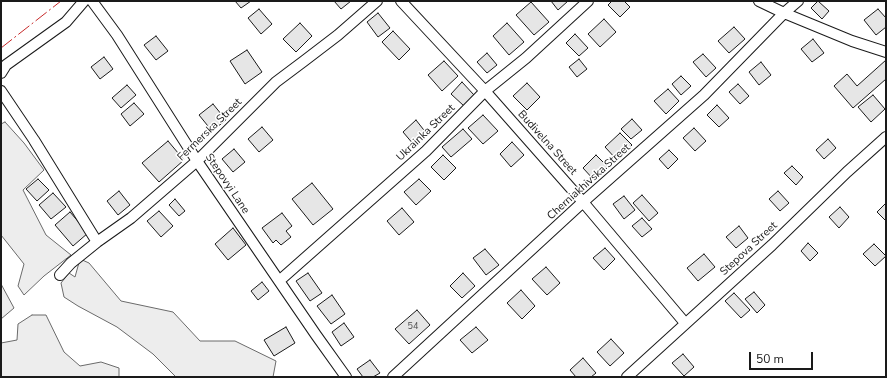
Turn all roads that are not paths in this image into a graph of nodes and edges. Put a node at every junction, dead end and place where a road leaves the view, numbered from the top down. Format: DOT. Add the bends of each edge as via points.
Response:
graph roads {
  1 [pos="84,1"];
  2 [pos="92,1"];
  3 [pos="377,1"];
  4 [pos="401,1"];
  5 [pos="588,1"];
  6 [pos="759,1"];
  7 [pos="798,1"];
  8 [pos="784,13"];
  9 [pos="886,52"];
  10 [pos="1,73"];
  11 [pos="1,91"];
  12 [pos="485,91"];
  13 [pos="886,137"];
  14 [pos="197,161"];
  15 [pos="583,202"];
  16 [pos="97,242"];
  17 [pos="60,275"];
  18 [pos="279,281"];
  19 [pos="685,323"];
  20 [pos="346,377"];
  21 [pos="393,377"];
  22 [pos="627,377"];
  1 -- 10 [label="street" via="66,22 6,65"];
  2 -- 14 [label="street, Stepovyi Lane" via="117,35"];
  3 -- 14 [label="street, Fermerska Street" via="338,35 276,82"];
  4 -- 12 [label="street, Budivelna Street"];
  5 -- 12 [label="street, Ukrainka Street" via="526,58"];
  6 -- 8 [label="street"];
  7 -- 8 [label="street, Cherniakhivska Street"];
  8 -- 9 [label="street"];
  8 -- 15 [label="street, Cherniakhivska Street" via="704,95"];
  11 -- 16 [label="street"];
  12 -- 15 [label="street, Budivelna Street"];
  12 -- 18 [label="street, Ukrainka Street" via="426,151"];
  13 -- 19 [label="street, Stepova Street"];
  14 -- 16 [label="street, Fermerska Street" via="131,218"];
  14 -- 18 [label="street, Stepovyi Lane"];
  15 -- 19 [label="street, Budivelna Street"];
  15 -- 21 [label="street, Cherniakhivska Street"];
  16 -- 17 [label="street, Fermerska Street"];
  18 -- 20 [label="street, Stepovyi Lane"];
  19 -- 22 [label="street, Stepova Street"];
}
